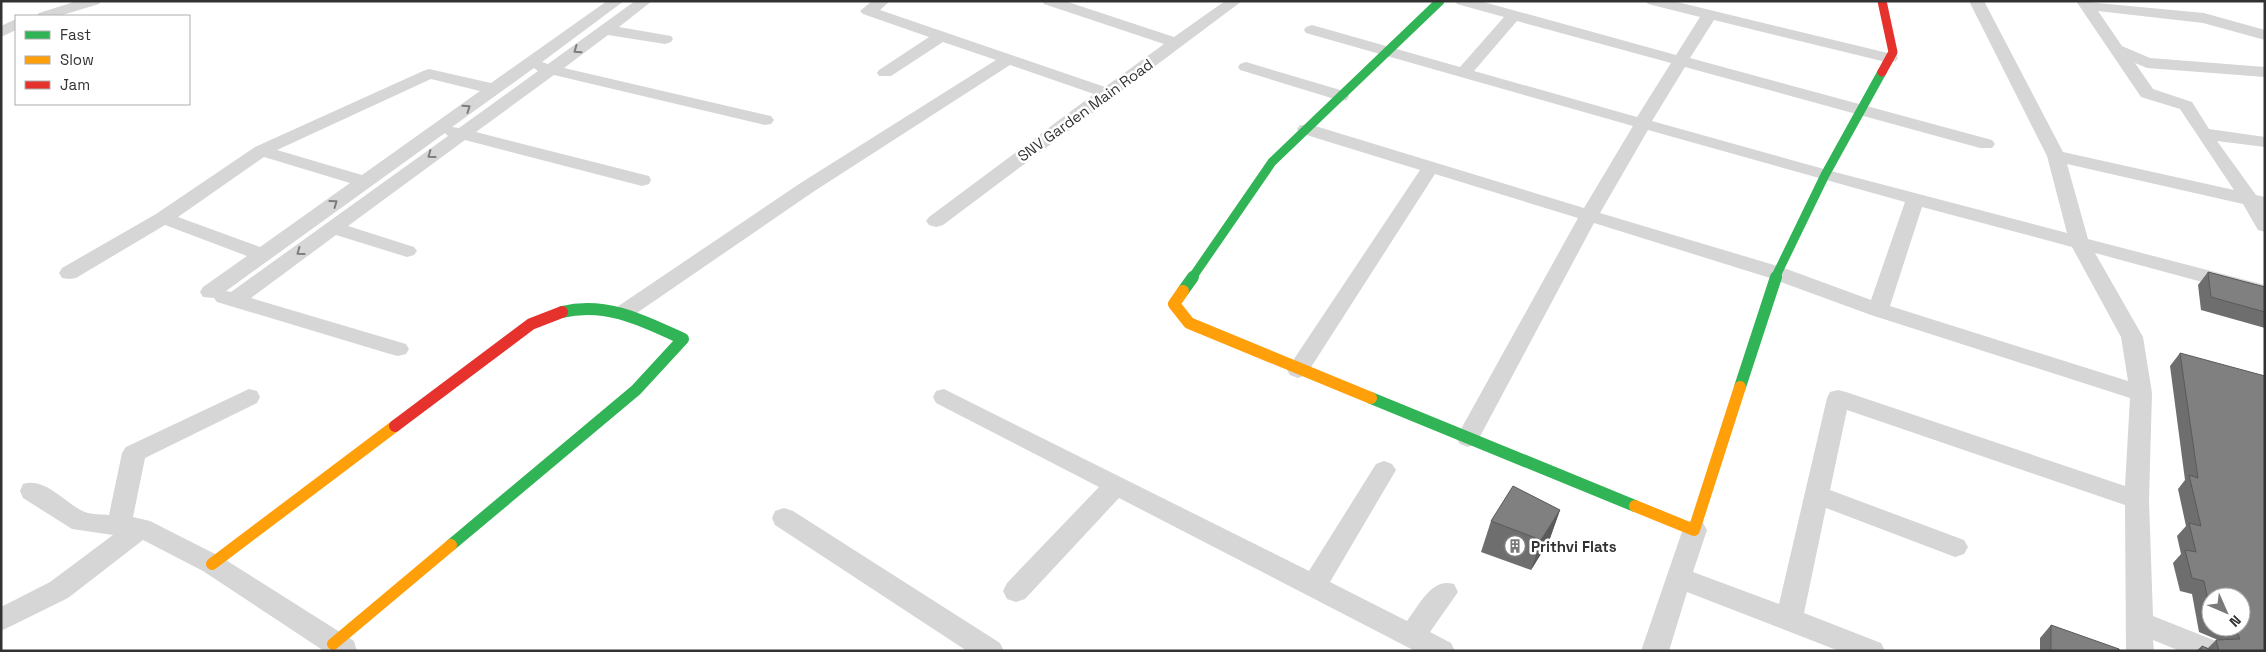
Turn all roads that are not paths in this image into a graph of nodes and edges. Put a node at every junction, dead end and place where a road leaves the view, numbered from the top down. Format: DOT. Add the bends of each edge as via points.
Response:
graph roads {
  1 [pos="94,1"];
  2 [pos="617,1"];
  3 [pos="645,1"];
  4 [pos="883,1"];
  5 [pos="1049,1"];
  6 [pos="1084,1"];
  7 [pos="1235,1"];
  8 [pos="1440,1"];
  9 [pos="1462,1"];
  10 [pos="1653,1"];
  11 [pos="1882,1"];
  12 [pos="1976,1"];
  13 [pos="2084,3"];
  14 [pos="1069,8"];
  15 [pos="47,15"];
  16 [pos="1709,15"];
  17 [pos="1514,16"];
  18 [pos="15,25"];
  19 [pos="606,30"];
  20 [pos="1312,30"];
  21 [pos="1,32"];
  22 [pos="2264,34"];
  23 [pos="942,36"];
  24 [pos="665,39"];
  25 [pos="1176,43"];
  26 [pos="2116,48"];
  27 [pos="1387,51"];
  28 [pos="1890,58"];
  29 [pos="1009,59"];
  30 [pos="1682,61"];
  31 [pos="528,64"];
  32 [pos="1246,67"];
  33 [pos="550,69"];
  34 [pos="2265,72"];
  35 [pos="885,73"];
  36 [pos="1463,73"];
  37 [pos="493,89"];
  38 [pos="1107,93"];
  39 [pos="1341,96"];
  40 [pos="1861,110"];
  41 [pos="765,120"];
  42 [pos="1644,124"];
  43 [pos="438,128"];
  44 [pos="1306,129"];
  45 [pos="461,134"];
  46 [pos="2203,134"];
  47 [pos="2265,142"];
  48 [pos="1986,144"];
  49 [pos="260,151"];
  50 [pos="2056,156"];
  51 [pos="1430,167"];
  52 [pos="1825,175"];
  53 [pos="642,180"];
  54 [pos="364,181"];
  55 [pos="1915,199"];
  56 [pos="2257,201"];
  57 [pos="1589,215"];
  58 [pos="163,218"];
  59 [pos="936,221"];
  60 [pos="2265,226"];
  61 [pos="332,228"];
  62 [pos="2079,242"];
  63 [pos="408,251"];
  64 [pos="262,255"];
  65 [pos="69,273"];
  66 [pos="1777,273"];
  67 [pos="2265,292"];
  68 [pos="234,300"];
  69 [pos="1878,310"];
  70 [pos="624,312"];
  71 [pos="398,349"];
  72 [pos="1298,370"];
  73 [pos="2141,393"];
  74 [pos="249,397"];
  75 [pos="944,397"];
  76 [pos="1468,438"];
  77 [pos="1384,470"];
  78 [pos="1116,485"];
  79 [pos="32,491"];
  80 [pos="1817,495"];
  81 [pos="2137,500"];
  82 [pos="784,518"];
  83 [pos="130,527"];
  84 [pos="1694,530"];
  85 [pos="1955,547"];
  86 [pos="212,564"];
  87 [pos="1678,577"];
  88 [pos="1314,586"];
  89 [pos="1016,591"];
  90 [pos="1445,592"];
  91 [pos="1789,619"];
  92 [pos="1,620"];
  93 [pos="2140,623"];
  94 [pos="1412,636"];
  95 [pos="340,647"];
  96 [pos="990,651"];
  97 [pos="1441,651"];
  98 [pos="1655,651"];
  99 [pos="1871,651"];
  100 [pos="2140,651"];
  101 [pos="2211,651"];
  1 -- 15 [label="street"];
  2 -- 31 [label="street"];
  3 -- 19 [label="street"];
  4 -- 23 [label="street" via="868,10"];
  5 -- 14 [label="street"];
  6 -- 14 [label="street"];
  7 -- 25 [label="street, SNV Garden Main Road"];
  8 -- 27 [label="street"];
  9 -- 17 [label="street"];
  10 -- 16 [label="street"];
  11 -- 28 [label="street" via="1893,52"];
  12 -- 50 [label="street"];
  13 -- 22 [label="street" via="2204,18"];
  13 -- 26 [label="street"];
  14 -- 25 [label="street"];
  16 -- 28 [label="street"];
  16 -- 30 [label="street"];
  17 -- 30 [label="street"];
  17 -- 36 [label="street"];
  18 -- 21 [label="street"];
  19 -- 24 [label="street"];
  19 -- 33 [label="street, one-way"];
  20 -- 27 [label="street"];
  23 -- 29 [label="street"];
  23 -- 35 [label="street"];
  25 -- 38 [label="street, SNV Garden Main Road"];
  26 -- 34 [label="street" via="2147,64"];
  26 -- 46 [label="street" via="2147,93 2186,106"];
  27 -- 36 [label="street"];
  27 -- 39 [label="street"];
  28 -- 40 [label="street"];
  29 -- 38 [label="street"];
  29 -- 70 [label="street" via="806,188"];
  30 -- 40 [label="street"];
  30 -- 42 [label="street"];
  31 -- 33 [label="street"];
  31 -- 37 [label="street"];
  32 -- 39 [label="street"];
  33 -- 41 [label="street"];
  33 -- 45 [label="street"];
  36 -- 42 [label="street"];
  43 -- 37 [label="street, one-way"];
  37 -- 49 [label="street" via="429,74"];
  38 -- 59 [label="street, SNV Garden Main Road"];
  39 -- 44 [label="street"];
  40 -- 48 [label="street"];
  40 -- 52 [label="street"];
  42 -- 52 [label="street"];
  42 -- 57 [label="street"];
  43 -- 45 [label="street"];
  43 -- 54 [label="street"];
  44 -- 51 [label="street"];
  44 -- 72 [label="street" via="1272,162 1174,304 1189,323"];
  45 -- 53 [label="street"];
  45 -- 61 [label="street, one-way"];
  46 -- 47 [label="street"];
  46 -- 56 [label="street"];
  49 -- 54 [label="street"];
  49 -- 58 [label="street"];
  50 -- 56 [label="street"];
  50 -- 62 [label="street"];
  51 -- 57 [label="street"];
  51 -- 72 [label="street"];
  52 -- 55 [label="street"];
  52 -- 66 [label="street"];
  64 -- 54 [label="street, one-way"];
  55 -- 62 [label="street"];
  55 -- 69 [label="street"];
  56 -- 60 [label="street"];
  57 -- 66 [label="street"];
  57 -- 76 [label="street"];
  58 -- 64 [label="street"];
  58 -- 65 [label="street"];
  61 -- 63 [label="street"];
  61 -- 68 [label="street, one-way"];
  62 -- 67 [label="street"];
  62 -- 73 [label="street" via="2132,337"];
  64 -- 68 [label="street" via="210,292"];
  66 -- 69 [label="street"];
  66 -- 84 [label="street"];
  68 -- 71 [label="street"];
  69 -- 73 [label="street"];
  70 -- 86 [label="street" via="575,307 531,324"];
  70 -- 95 [label="street" via="683,339 636,390"];
  72 -- 76 [label="street"];
  73 -- 81 [label="street"];
  74 -- 83 [label="street" via="134,453"];
  75 -- 78 [label="street"];
  76 -- 84 [label="street"];
  77 -- 88 [label="street"];
  78 -- 88 [label="street"];
  78 -- 89 [label="street"];
  79 -- 83 [label="street" via="81,522"];
  80 -- 81 [label="street" via="1838,398"];
  80 -- 85 [label="street"];
  80 -- 91 [label="street"];
  81 -- 93 [label="street"];
  82 -- 96 [label="street"];
  83 -- 86 [label="street"];
  83 -- 92 [label="street" via="59,590"];
  84 -- 87 [label="street"];
  86 -- 95 [label="street"];
  87 -- 91 [label="street"];
  87 -- 98 [label="street"];
  88 -- 94 [label="street"];
  90 -- 94 [label="street"];
  91 -- 99 [label="street"];
  93 -- 100 [label="street"];
  93 -- 101 [label="street"];
  94 -- 97 [label="street"];
}
